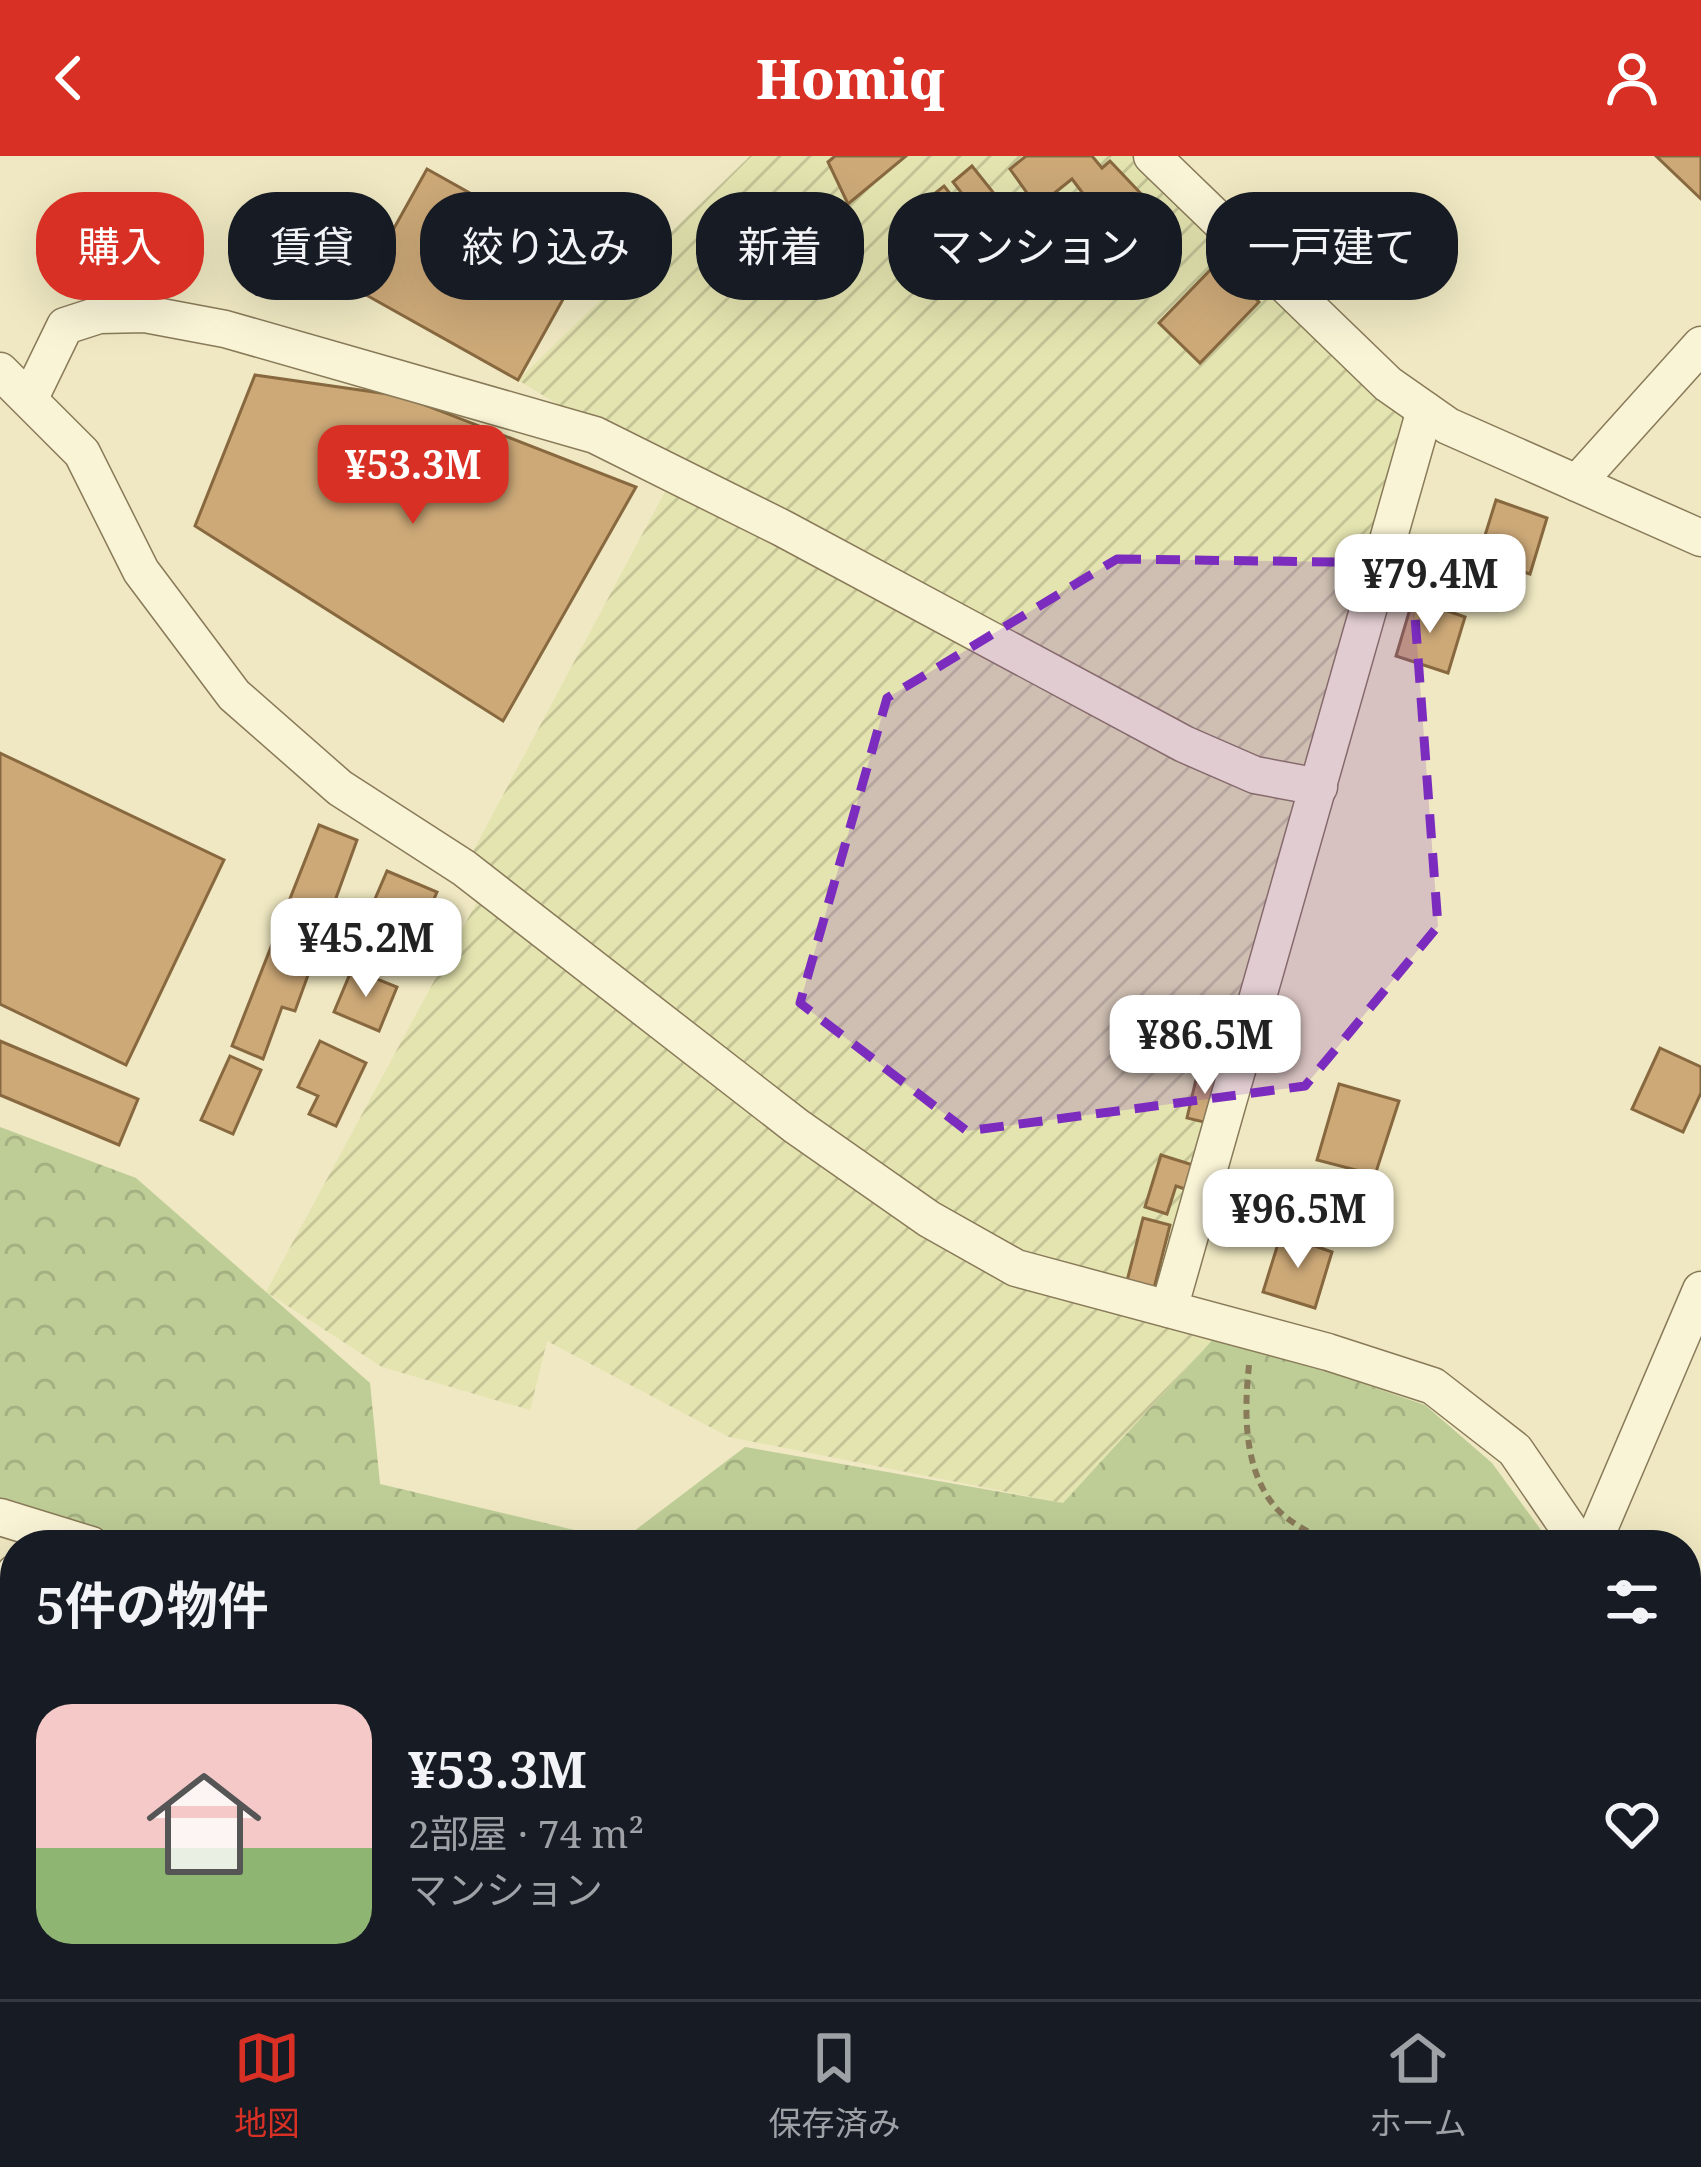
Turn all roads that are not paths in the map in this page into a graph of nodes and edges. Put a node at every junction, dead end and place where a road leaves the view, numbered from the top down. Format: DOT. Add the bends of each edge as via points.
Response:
graph roads {
  1 [pos="1152,156"];
  2 [pos="1701,345"];
  3 [pos="0,371"];
  4 [pos="30,398"];
  5 [pos="1425,410"];
  6 [pos="1576,483"];
  7 [pos="1701,538"];
  8 [pos="1319,787"];
  9 [pos="1701,1291"];
  10 [pos="1169,1309"];
  11 [pos="1570,1530"];
  12 [pos="1598,1530"];
  1 -- 5 [label="street" via="1388,384"];
  2 -- 6 [label="street"];
  3 -- 4 [label="street"];
  4 -- 8 [label="street" via="65,326 145,314 550,421 595,435 782,528 1184,744 1255,775"];
  4 -- 10 [label="street" via="82,454 141,571 234,694 340,788 464,868 929,1219 1016,1268"];
  5 -- 6 [label="street"];
  5 -- 8 [label="street"];
  6 -- 7 [label="street"];
  8 -- 10 [label="street"];
  9 -- 12 [label="street"];
  10 -- 11 [label="street" via="1432,1386 1515,1450"];
}
